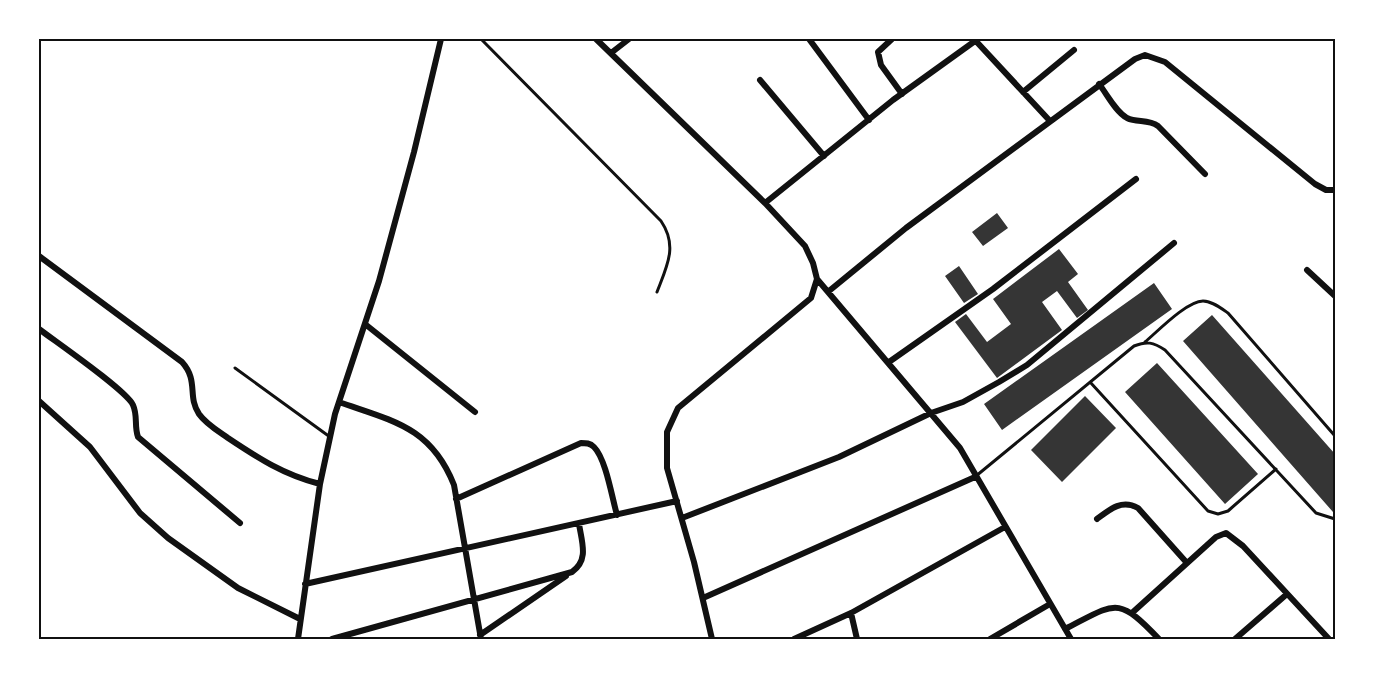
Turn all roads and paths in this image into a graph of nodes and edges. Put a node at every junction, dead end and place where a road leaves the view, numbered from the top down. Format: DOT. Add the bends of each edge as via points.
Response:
graph roads {
  1 [pos="441,39"];
  2 [pos="482,39"];
  3 [pos="597,39"];
  4 [pos="628,39"];
  5 [pos="809,39"];
  6 [pos="892,39"];
  7 [pos="974,40"];
  8 [pos="1074,50"];
  9 [pos="611,53"];
  10 [pos="760,80"];
  11 [pos="1099,84"];
  12 [pos="1023,92"];
  13 [pos="902,94"];
  14 [pos="869,120"];
  15 [pos="1050,121"];
  16 [pos="824,156"];
  17 [pos="1204,174"];
  18 [pos="1136,179"];
  19 [pos="1335,190"];
  20 [pos="765,203"];
  21 [pos="1174,243"];
  22 [pos="39,256"];
  23 [pos="1308,270"];
  24 [pos="817,279"];
  25 [pos="829,291"];
  26 [pos="657,292"];
  27 [pos="1335,296"];
  28 [pos="365,324"];
  29 [pos="39,329"];
  30 [pos="1145,342"];
  31 [pos="889,362"];
  32 [pos="235,368"];
  33 [pos="1090,382"];
  34 [pos="39,401"];
  35 [pos="339,402"];
  36 [pos="475,412"];
  37 [pos="931,413"];
  38 [pos="1335,436"];
  39 [pos="330,437"];
  40 [pos="1276,469"];
  41 [pos="975,477"];
  42 [pos="320,484"];
  43 [pos="456,499"];
  44 [pos="677,501"];
  45 [pos="618,515"];
  46 [pos="682,518"];
  47 [pos="1097,519"];
  48 [pos="1335,519"];
  49 [pos="240,523"];
  50 [pos="579,524"];
  51 [pos="1005,527"];
  52 [pos="464,550"];
  53 [pos="1187,563"];
  54 [pos="572,572"];
  55 [pos="305,584"];
  56 [pos="1287,594"];
  57 [pos="703,598"];
  58 [pos="472,599"];
  59 [pos="1050,604"];
  60 [pos="1133,612"];
  61 [pos="851,613"];
  62 [pos="300,619"];
  63 [pos="1065,629"];
  64 [pos="481,637"];
  65 [pos="298,639"];
  66 [pos="332,639"];
  67 [pos="712,639"];
  68 [pos="794,639"];
  69 [pos="857,639"];
  70 [pos="990,639"];
  71 [pos="1071,639"];
  72 [pos="1159,639"];
  73 [pos="1235,639"];
  74 [pos="1329,639"];
  1 -- 28 [label="street"];
  2 -- 26 [label="lane" via="669,231 670,256"];
  3 -- 9 [label="street"];
  4 -- 9 [label="street"];
  5 -- 14 [label="street"];
  6 -- 13 [label="street" via="878,52 878,60"];
  7 -- 12 [label="street"];
  7 -- 13 [label="street"];
  8 -- 12 [label="street"];
  9 -- 20 [label="street"];
  10 -- 16 [label="street"];
  11 -- 15 [label="street"];
  11 -- 17 [label="street" via="1127,118 1158,126"];
  11 -- 19 [label="street" via="1135,59 1155,57 1315,184"];
  12 -- 15 [label="street"];
  13 -- 14 [label="street"];
  14 -- 16 [label="street"];
  15 -- 25 [label="street"];
  16 -- 20 [label="street"];
  18 -- 31 [label="street" via="993,289"];
  20 -- 24 [label="street" via="805,246"];
  21 -- 37 [label="street" via="1027,365 963,402"];
  22 -- 42 [label="street" via="182,362 194,380 194,402 199,414 209,424 278,470"];
  23 -- 27 [label="street"];
  24 -- 25 [label="street"];
  24 -- 44 [label="street" via="811,298 678,408 667,432 667,468"];
  25 -- 31 [label="street"];
  28 -- 35 [label="street"];
  28 -- 36 [label="street"];
  29 -- 49 [label="street" via="126,396 136,415 138,437"];
  30 -- 33 [label="lane" via="1134,346"];
  30 -- 38 [label="lane" via="1193,302 1205,300 1218,306"];
  30 -- 40 [label="lane" via="1165,350"];
  31 -- 37 [label="street"];
  32 -- 39 [label="lane"];
  33 -- 40 [label="lane" via="1208,511 1228,511"];
  33 -- 41 [label="lane"];
  34 -- 62 [label="street" via="90,447 140,513 168,538 238,588"];
  35 -- 39 [label="street"];
  35 -- 43 [label="street" via="407,426 422,436 446,464"];
  37 -- 41 [label="street" via="960,448"];
  37 -- 46 [label="street" via="781,482"];
  39 -- 42 [label="street"];
  40 -- 48 [label="lane" via="1316,513"];
  41 -- 51 [label="street"];
  41 -- 57 [label="street"];
  42 -- 55 [label="street"];
  43 -- 45 [label="street" via="588,443 600,457"];
  43 -- 52 [label="street"];
  44 -- 45 [label="street"];
  44 -- 46 [label="street"];
  45 -- 50 [label="street"];
  46 -- 57 [label="street"];
  47 -- 53 [label="street" via="1112,507 1131,504"];
  50 -- 52 [label="street"];
  50 -- 54 [label="street" via="583,558 581,566"];
  51 -- 59 [label="street"];
  51 -- 61 [label="street"];
  52 -- 55 [label="street"];
  52 -- 58 [label="street"];
  53 -- 56 [label="street" via="1226,533"];
  53 -- 60 [label="street"];
  54 -- 58 [label="street"];
  54 -- 64 [label="street"];
  55 -- 62 [label="street"];
  56 -- 73 [label="street"];
  56 -- 74 [label="street"];
  57 -- 67 [label="street"];
  58 -- 64 [label="street"];
  58 -- 66 [label="street"];
  59 -- 63 [label="street"];
  59 -- 70 [label="street"];
  60 -- 63 [label="street" via="1107,608"];
  60 -- 72 [label="street"];
  61 -- 68 [label="street"];
  61 -- 69 [label="street"];
  62 -- 65 [label="street"];
  63 -- 71 [label="street"];
}
